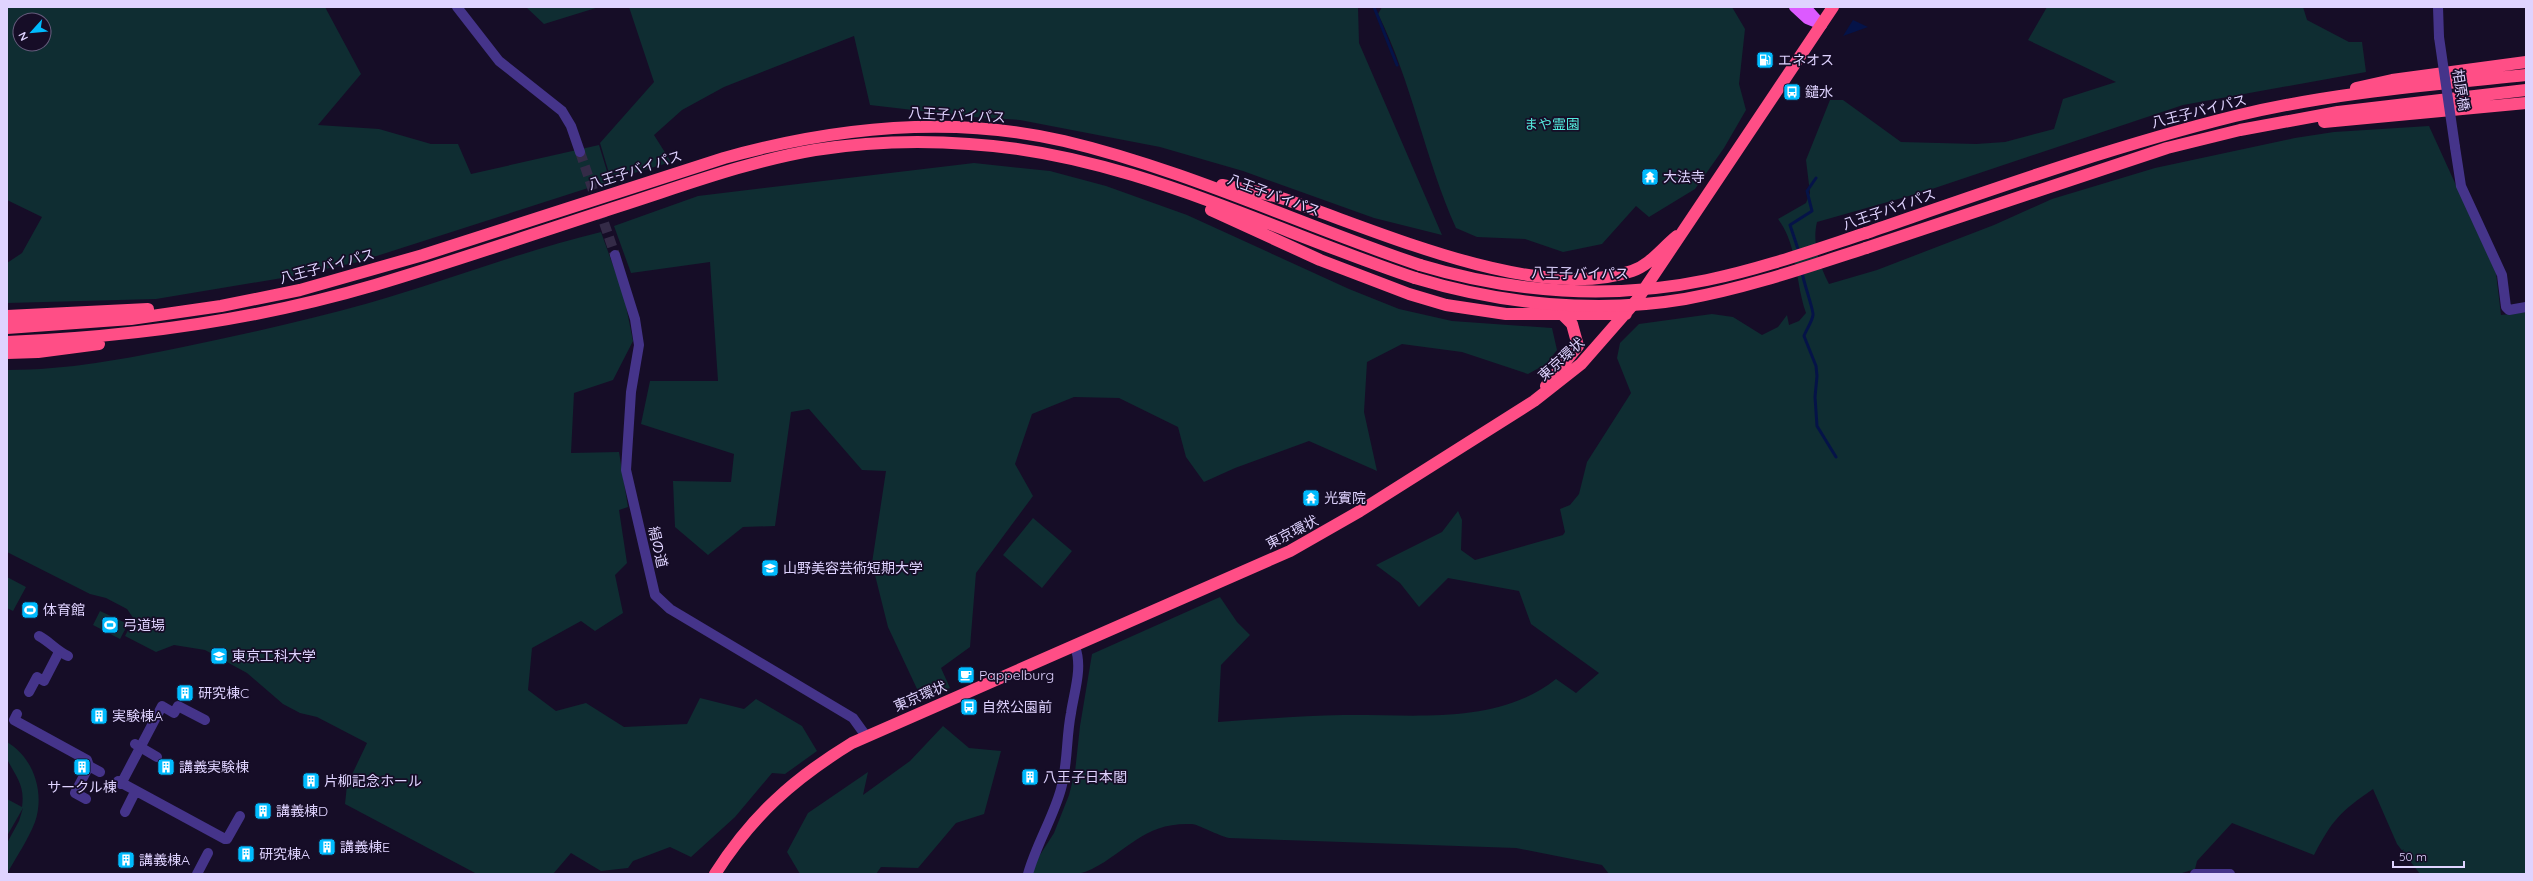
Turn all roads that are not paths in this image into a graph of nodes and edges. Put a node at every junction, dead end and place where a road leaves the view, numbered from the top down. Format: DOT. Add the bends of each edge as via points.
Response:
graph roads {
  1 [pos="457,7"];
  2 [pos="1794,7"];
  3 [pos="1806,7"];
  4 [pos="1833,7"];
  5 [pos="2438,7"];
  6 [pos="1822,25"];
  7 [pos="2526,62"];
  8 [pos="2526,75"];
  9 [pos="2526,90"];
  10 [pos="2526,103"];
  11 [pos="2275,108"];
  12 [pos="2167,148"];
  13 [pos="580,152"];
  14 [pos="1178,175"];
  15 [pos="1156,182"];
  16 [pos="1684,230"];
  17 [pos="615,255"];
  18 [pos="1598,278"];
  19 [pos="1637,300"];
  20 [pos="221,306"];
  21 [pos="2526,307"];
  22 [pos="1626,314"];
  23 [pos="7,316"];
  24 [pos="1564,316"];
  25 [pos="7,328"];
  26 [pos="160,329"];
  27 [pos="7,342"];
  28 [pos="7,353"];
  29 [pos="1534,401"];
  30 [pos="39,636"];
  31 [pos="1075,647"];
  32 [pos="205,720"];
  33 [pos="866,736"];
  34 [pos="135,744"];
  35 [pos="157,757"];
  36 [pos="89,766"];
  37 [pos="100,772"];
  38 [pos="135,792"];
  39 [pos="86,798"];
  40 [pos="125,812"];
  41 [pos="240,816"];
  42 [pos="213,845"];
  43 [pos="197,874"];
  44 [pos="715,874"];
  45 [pos="1028,874"];
  46 [pos="2195,874"];
  47 [pos="2230,874"];
  1 -- 13 [label="street" via="499,61 562,111 571,126"];
  2 -- 6 [label="main road" via="1807,19"];
  3 -- 6 [label="main road"];
  4 -- 6 [label="highway, 東京環状"];
  5 -- 21 [label="street, 相原橋, bridge" via="2439,37 2461,186 2502,275 2506,307 2509,310"];
  6 -- 16 [label="highway, 東京環状"];
  7 -- 11 [label="highway" via="2392,80"];
  8 -- 11 [label="highway, 八王子バイパス" via="2393,90"];
  9 -- 12 [label="highway, 八王子バイパス" via="2395,104 2282,120"];
  10 -- 12 [label="highway" via="2338,120"];
  11 -- 14 [label="highway, 八王子バイパス, bridge" via="2162,135 1735,274 1655,288 1604,291 1543,290 1477,280 1420,265"];
  12 -- 15 [label="highway, 八王子バイパス, bridge" via="1740,287 1646,304 1542,304 1473,294 1415,278"];
  14 -- 18 [label="highway" via="1280,197 1410,244 1513,272 1550,278"];
  14 -- 20 [label="highway, 八王子バイパス" via="1090,148 1018,133 921,127 842,132 770,145 370,271 300,290"];
  15 -- 24 [label="highway" via="1313,257 1409,294 1470,310"];
  15 -- 26 [label="highway, 八王子バイパス" via="1060,155 970,144 893,142 814,150 727,172 341,294 259,313"];
  16 -- 18 [label="highway" via="1661,248 1647,264 1626,273"];
  16 -- 19 [label="highway, 東京環状"];
  17 -- 33 [label="street, 絹の道" via="633,312 639,345 631,392 626,470 655,595 670,609 853,718"];
  18 -- 19 [label="highway" via="1619,281 1629,287"];
  19 -- 22 [label="highway, 東京環状"];
  20 -- 23 [label="highway"];
  20 -- 25 [label="highway, 八王子バイパス" via="131,319"];
  22 -- 24 [label="highway"];
  22 -- 29 [label="highway, 東京環状" via="1581,364"];
  24 -- 29 [label="highway" via="1574,328 1578,346"];
  26 -- 27 [label="highway, 八王子バイパス" via="72,339"];
  26 -- 28 [label="highway" via="75,348"];
  29 -- 31 [label="highway, 東京環状" via="1476,440 1310,541"];
  30 -- 36 [label="street" via="54,644 63,654 44,681 37,677 14,720 87,760"];
  31 -- 33 [label="highway, 東京環状"];
  31 -- 45 [label="street" via="1078,672 1069,720 1064,775 1047,829"];
  32 -- 38 [label="street" via="177,705 174,713 162,706 120,783"];
  33 -- 44 [label="highway, 東京環状" via="826,759 778,796 736,842"];
  34 -- 35 [label="street, bridge"];
  36 -- 37 [label="street"];
  36 -- 39 [label="street" via="75,792"];
  38 -- 40 [label="street"];
  38 -- 42 [label="street"];
  41 -- 42 [label="street" via="227,838"];
  42 -- 43 [label="street"];
  46 -- 47 [label="street"];
}
